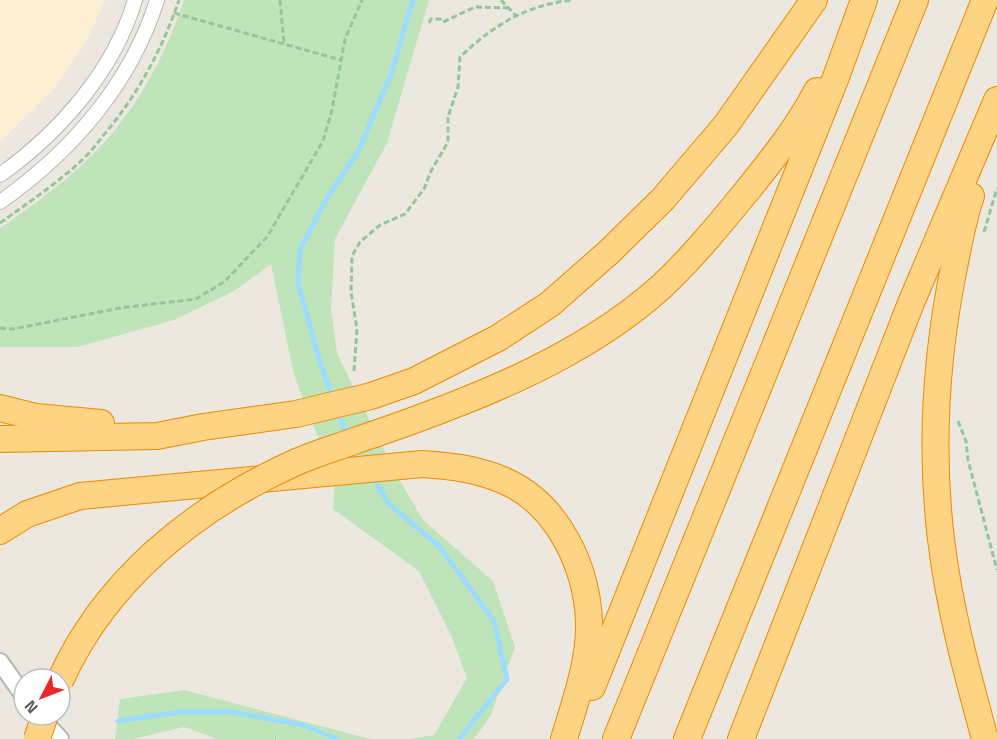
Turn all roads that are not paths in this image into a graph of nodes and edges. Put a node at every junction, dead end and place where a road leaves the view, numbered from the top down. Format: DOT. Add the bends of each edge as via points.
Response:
graph roads {
  1 [pos="135,0"];
  2 [pos="157,0"];
  3 [pos="814,0"];
  4 [pos="915,0"];
  5 [pos="985,0"];
  6 [pos="860,10"];
  7 [pos="997,100"];
  8 [pos="997,117"];
  9 [pos="0,175"];
  10 [pos="0,202"];
  11 [pos="0,408"];
  12 [pos="203,427"];
  13 [pos="0,439"];
  14 [pos="0,531"];
  15 [pos="0,662"];
  16 [pos="68,667"];
  17 [pos="12,679"];
  18 [pos="49,727"];
  19 [pos="60,739"];
  20 [pos="566,739"];
  21 [pos="616,739"];
  22 [pos="687,739"];
  23 [pos="741,739"];
  24 [pos="983,739"];
  1 -- 9 [label="street" via="131,16 98,77 56,128"];
  2 -- 10 [label="street" via="148,30 113,92 70,144"];
  3 -- 12 [label="highway" via="726,125 663,199 550,304 498,338 414,381 296,414"];
  4 -- 21 [label="highway"];
  5 -- 22 [label="highway"];
  6 -- 16 [label="highway, bridge" via="808,108 768,165 708,239 660,287 583,344 514,381 294,463 231,496 169,539 138,567 110,599"];
  6 -- 20 [label="highway" via="775,232 588,695"];
  7 -- 23 [label="highway" via="911,303"];
  8 -- 24 [label="highway" via="964,217 943,319 934,439 941,539"];
  11 -- 12 [label="highway" via="36,417 134,426"];
  12 -- 13 [label="highway" via="157,436"];
  14 -- 20 [label="highway, bridge" via="27,514 80,496 422,464 466,468 509,483 536,502 565,537 585,593 589,623 586,654"];
  15 -- 17 [label="street"];
  18 -- 19 [label="street"];
}
